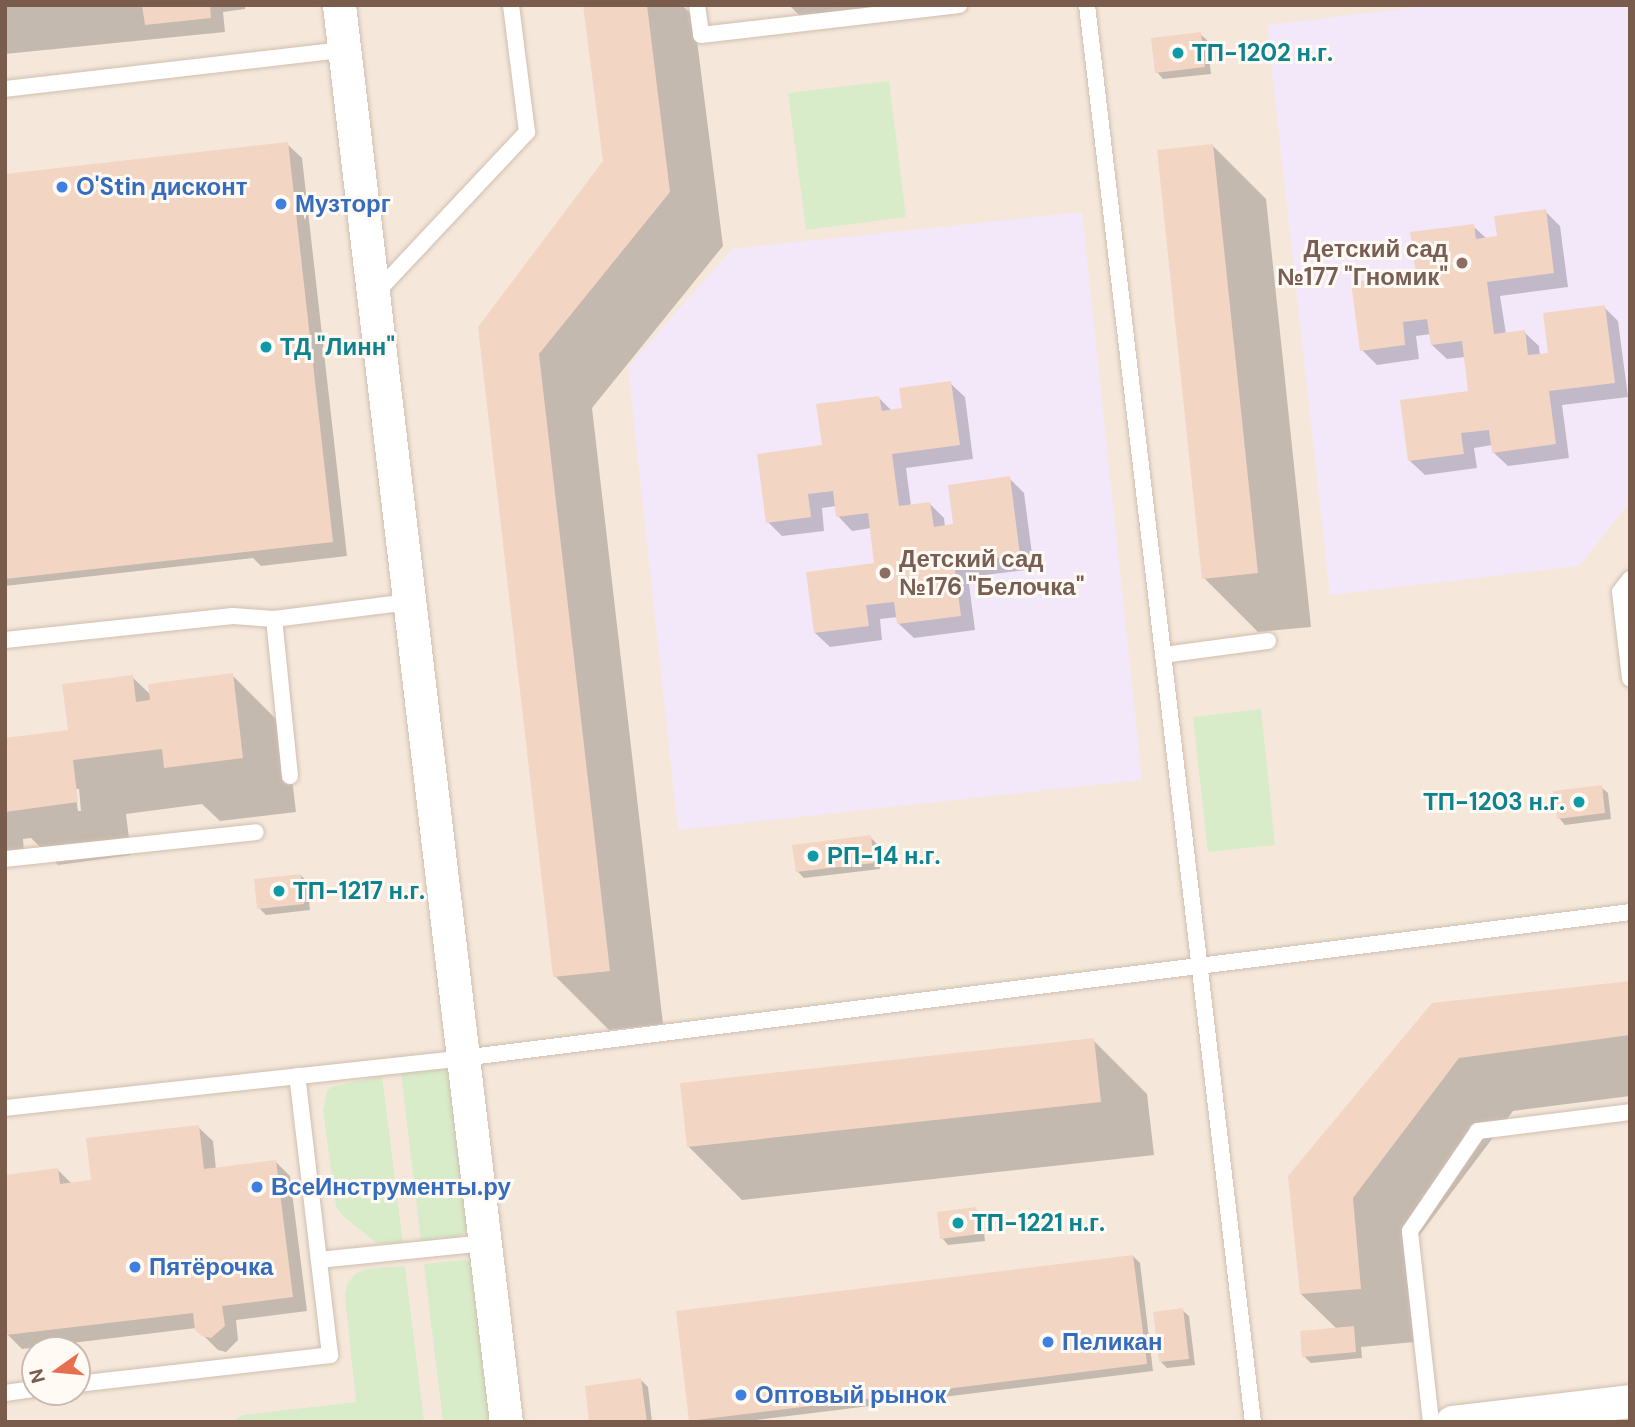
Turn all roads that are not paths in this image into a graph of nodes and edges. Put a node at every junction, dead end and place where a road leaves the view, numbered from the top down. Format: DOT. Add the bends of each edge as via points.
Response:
graph roads {
  1 [pos="339,5"];
  2 [pos="511,5"];
  3 [pos="697,5"];
  4 [pos="959,5"];
  5 [pos="1087,5"];
  6 [pos="344,50"];
  7 [pos="5,89"];
  8 [pos="373,296"];
  9 [pos="1630,579"];
  10 [pos="409,602"];
  11 [pos="274,619"];
  12 [pos="5,640"];
  13 [pos="1268,641"];
  14 [pos="1163,655"];
  15 [pos="1630,678"];
  16 [pos="290,776"];
  17 [pos="256,832"];
  18 [pos="5,859"];
  19 [pos="1630,912"];
  20 [pos="1200,966"];
  21 [pos="463,1058"];
  22 [pos="297,1076"];
  23 [pos="5,1108"];
  24 [pos="1630,1112"];
  25 [pos="485,1243"];
  26 [pos="319,1260"];
  27 [pos="91,1382"];
  28 [pos="1630,1401"];
  29 [pos="506,1422"];
  30 [pos="1253,1422"];
  31 [pos="1431,1422"];
  32 [pos="1452,1422"];
  1 -- 6 [label="street"];
  2 -- 8 [label="lane" via="527,132"];
  3 -- 4 [label="lane" via="701,35"];
  5 -- 14 [label="lane"];
  6 -- 7 [label="lane"];
  6 -- 8 [label="street"];
  8 -- 10 [label="street"];
  9 -- 15 [label="lane" via="1620,592"];
  10 -- 11 [label="lane"];
  10 -- 21 [label="street"];
  11 -- 12 [label="lane" via="233,616"];
  11 -- 16 [label="lane"];
  13 -- 14 [label="lane"];
  14 -- 20 [label="lane"];
  17 -- 18 [label="lane"];
  19 -- 20 [label="lane"];
  20 -- 21 [label="lane"];
  20 -- 30 [label="lane"];
  21 -- 22 [label="lane"];
  21 -- 25 [label="street"];
  22 -- 23 [label="lane"];
  22 -- 26 [label="lane"];
  24 -- 31 [label="lane" via="1478,1131 1410,1231"];
  25 -- 26 [label="lane"];
  25 -- 29 [label="street"];
  26 -- 27 [label="lane" via="330,1355"];
  28 -- 32 [label="street"];
}
